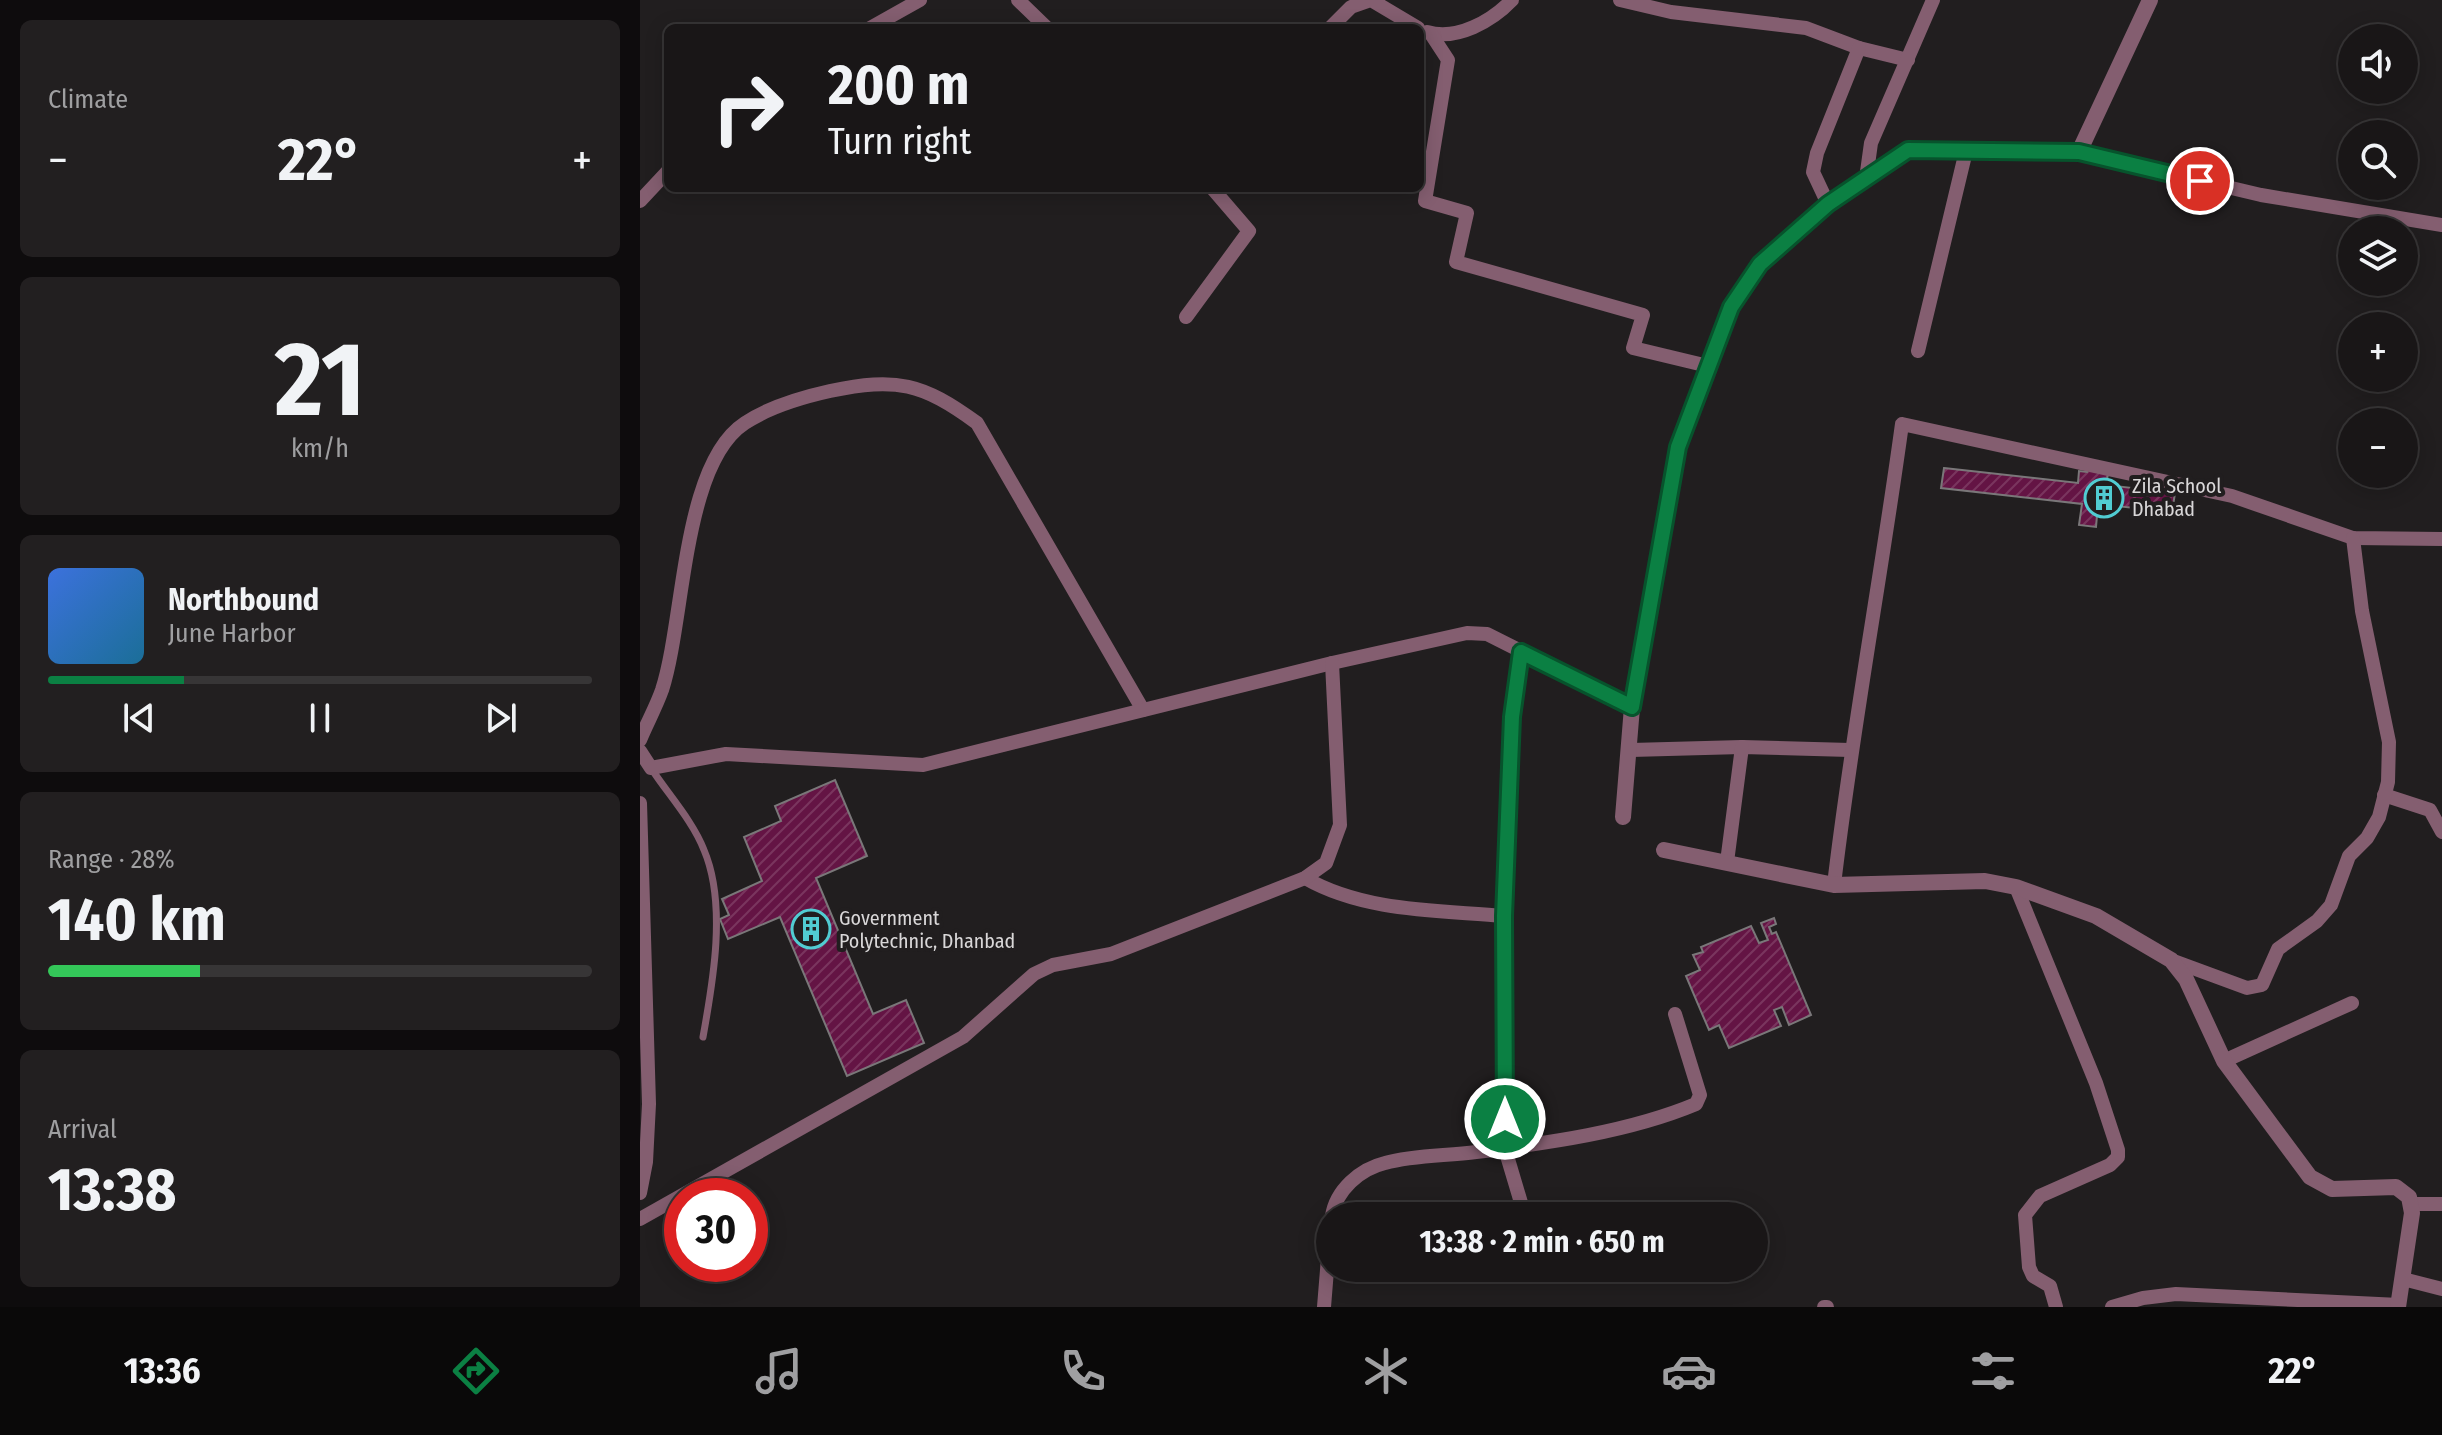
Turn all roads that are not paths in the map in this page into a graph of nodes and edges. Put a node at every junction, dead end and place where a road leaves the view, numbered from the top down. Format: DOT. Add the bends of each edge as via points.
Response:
graph roads {
  1 [pos="920,0"];
  2 [pos="1018,0"];
  3 [pos="1512,0"];
  4 [pos="1620,0"];
  5 [pos="1933,0"];
  6 [pos="2150,0"];
  7 [pos="877,24"];
  8 [pos="1043,24"];
  9 [pos="1334,24"];
  10 [pos="1413,24"];
  11 [pos="1424,30"];
  12 [pos="1424,31"];
  13 [pos="1859,48"];
  14 [pos="1908,60"];
  15 [pos="1966,151"];
  16 [pos="2079,152"];
  17 [pos="664,175"];
  18 [pos="1866,179"];
  19 [pos="1215,192"];
  20 [pos="640,201"];
  21 [pos="1828,204"];
  22 [pos="2442,225"];
  23 [pos="1186,317"];
  24 [pos="1918,351"];
  25 [pos="1708,366"];
  26 [pos="2353,538"];
  27 [pos="2442,539"];
  28 [pos="1521,652"];
  29 [pos="1332,663"];
  30 [pos="1632,707"];
  31 [pos="1143,710"];
  32 [pos="640,740"];
  33 [pos="1742,747"];
  34 [pos="1631,750"];
  35 [pos="1850,750"];
  36 [pos="640,751"];
  37 [pos="651,768"];
  38 [pos="2384,795"];
  39 [pos="640,803"];
  40 [pos="1623,817"];
  41 [pos="2442,832"];
  42 [pos="1664,850"];
  43 [pos="1727,862"];
  44 [pos="1305,878"];
  45 [pos="1834,885"];
  46 [pos="2016,887"];
  47 [pos="1504,916"];
  48 [pos="2171,960"];
  49 [pos="2352,1003"];
  50 [pos="1675,1014"];
  51 [pos="703,1037"];
  52 [pos="2224,1061"];
  53 [pos="1505,1149"];
  54 [pos="640,1193"];
  55 [pos="1336,1202"];
  56 [pos="1521,1202"];
  57 [pos="2412,1204"];
  58 [pos="2442,1204"];
  59 [pos="640,1219"];
  60 [pos="2403,1279"];
  61 [pos="1326,1282"];
  62 [pos="2442,1289"];
  63 [pos="2399,1306"];
  64 [pos="1324,1307"];
  65 [pos="2056,1307"];
  66 [pos="2112,1307"];
  1 -- 7 [label="street"];
  2 -- 8 [label="street"];
  3 -- 11 [label="street" via="1460,32"];
  4 -- 13 [label="street" via="1671,12 1806,28"];
  5 -- 14 [label="street"];
  6 -- 16 [label="street"];
  9 -- 10 [label="street" via="1351,7 1371,0"];
  12 -- 25 [label="street" via="1448,60 1425,201 1467,213 1456,262 1643,315 1633,348"];
  13 -- 14 [label="street"];
  13 -- 21 [label="street" via="1813,172"];
  14 -- 18 [label="street" via="1871,143"];
  15 -- 16 [label="street"];
  15 -- 18 [label="street" via="1908,150"];
  15 -- 24 [label="street"];
  16 -- 22 [label="street" via="2261,195"];
  17 -- 20 [label="street"];
  18 -- 21 [label="street"];
  19 -- 23 [label="street" via="1249,231"];
  21 -- 25 [label="street" via="1760,264 1731,307"];
  25 -- 30 [label="street" via="1678,447"];
  26 -- 27 [label="street"];
  26 -- 35 [label="street" via="2232,496 1902,424"];
  26 -- 38 [label="street" via="2389,742"];
  28 -- 29 [label="street" via="1487,634 1467,633"];
  28 -- 30 [label="street"];
  28 -- 47 [label="street" via="1512,717"];
  29 -- 31 [label="street"];
  29 -- 44 [label="street" via="1340,825 1326,863"];
  30 -- 34 [label="street"];
  31 -- 32 [label="street" via="977,423 942,398 897,383 871,383 808,396 744,423 713,458 699,494 662,689"];
  31 -- 37 [label="street" via="923,765 726,754"];
  33 -- 34 [label="street"];
  33 -- 35 [label="street"];
  33 -- 43 [label="street"];
  34 -- 40 [label="street"];
  35 -- 45 [label="street"];
  36 -- 37 [label="street"];
  37 -- 51 [label="lane" via="704,849 712,886 716,966"];
  38 -- 41 [label="street" via="2430,810"];
  38 -- 48 [label="street" via="2367,838 2349,856 2331,905 2278,949 2262,985 2247,988"];
  39 -- 54 [label="street" via="649,1104"];
  42 -- 43 [label="street"];
  43 -- 45 [label="street"];
  44 -- 47 [label="street" via="1328,891 1385,905"];
  44 -- 59 [label="street" via="1111,954 1034,974 963,1037"];
  45 -- 46 [label="street" via="1950,880"];
  46 -- 48 [label="street" via="2096,916"];
  46 -- 65 [label="street" via="2118,1150 2110,1165 2040,1196 2025,1215 2029,1267 2050,1286"];
  47 -- 53 [label="street"];
  48 -- 52 [label="street" via="2186,979"];
  49 -- 52 [label="street"];
  50 -- 53 [label="street" via="1700,1095 1696,1104 1661,1119"];
  52 -- 57 [label="street" via="2321,1185 2396,1187"];
  53 -- 55 [label="street" via="1384,1163 1359,1175"];
  53 -- 56 [label="street"];
  57 -- 58 [label="street"];
  57 -- 60 [label="street"];
  60 -- 62 [label="street"];
  60 -- 63 [label="street"];
  61 -- 64 [label="street"];
  63 -- 66 [label="street" via="2176,1294"];
}
